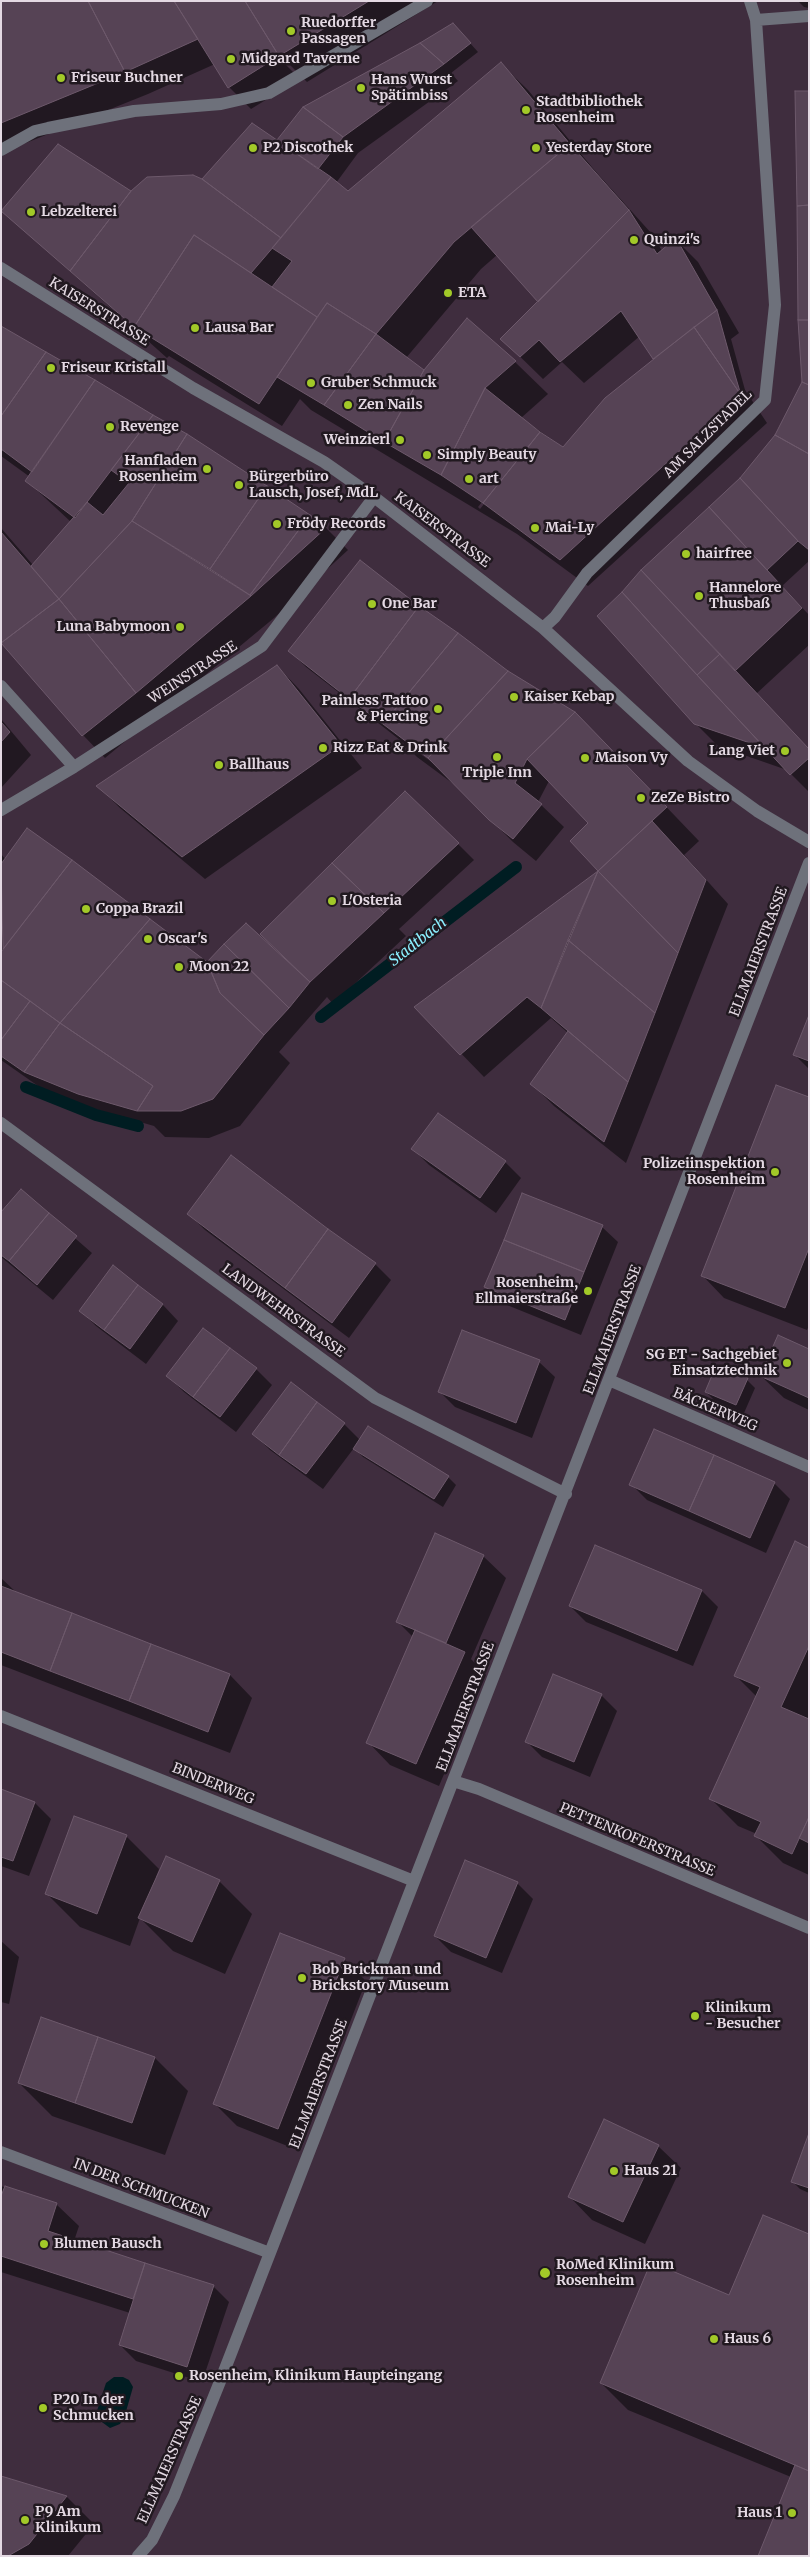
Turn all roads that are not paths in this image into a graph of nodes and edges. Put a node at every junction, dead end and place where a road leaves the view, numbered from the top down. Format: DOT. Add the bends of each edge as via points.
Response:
graph roads {
  1 [pos="427,1"];
  2 [pos="750,1"];
  3 [pos="809,16"];
  4 [pos="756,20"];
  5 [pos="1,150"];
  6 [pos="1,268"];
  7 [pos="374,497"];
  8 [pos="543,628"];
  9 [pos="1,686"];
  10 [pos="74,767"];
  11 [pos="1,810"];
  12 [pos="809,842"];
  13 [pos="809,863"];
  14 [pos="1,1123"];
  15 [pos="610,1380"];
  16 [pos="809,1467"];
  17 [pos="566,1494"];
  18 [pos="1,1716"];
  19 [pos="453,1781"];
  20 [pos="414,1881"];
  21 [pos="809,1928"];
  22 [pos="1,2152"];
  23 [pos="270,2253"];
  24 [pos="138,2556"];
  1 -- 5 [label="street" via="269,93 221,104 134,111 48,128 35,131"];
  2 -- 4 [label="street, AM SALZSTADEL"];
  3 -- 4 [label="street"];
  4 -- 8 [label="street, AM SALZSTADEL" via="775,305 765,400 587,573"];
  6 -- 7 [label="street, KAISERSTRASSE" via="193,388 324,462"];
  7 -- 8 [label="street, KAISERSTRASSE"];
  7 -- 10 [label="street, WEINSTRASSE" via="262,646"];
  8 -- 12 [label="street, KAISERSTRASSE" via="688,761 757,811"];
  9 -- 10 [label="street"];
  10 -- 11 [label="street, WEINSTRASSE"];
  13 -- 15 [label="street, ELLMAIERSTRASSE"];
  14 -- 17 [label="street, LANDWEHRSTRASSE" via="375,1398"];
  15 -- 16 [label="street, BÄCKERWEG"];
  15 -- 17 [label="street, ELLMAIERSTRASSE"];
  17 -- 19 [label="street, ELLMAIERSTRASSE"];
  18 -- 20 [label="street, BINDERWEG"];
  19 -- 20 [label="street, ELLMAIERSTRASSE"];
  19 -- 21 [label="street, PETTENKOFERSTRASSE"];
  20 -- 23 [label="street, ELLMAIERSTRASSE"];
  22 -- 23 [label="street, IN DER SCHMUCKEN"];
  23 -- 24 [label="street, ELLMAIERSTRASSE" via="174,2496 152,2540"];
}
